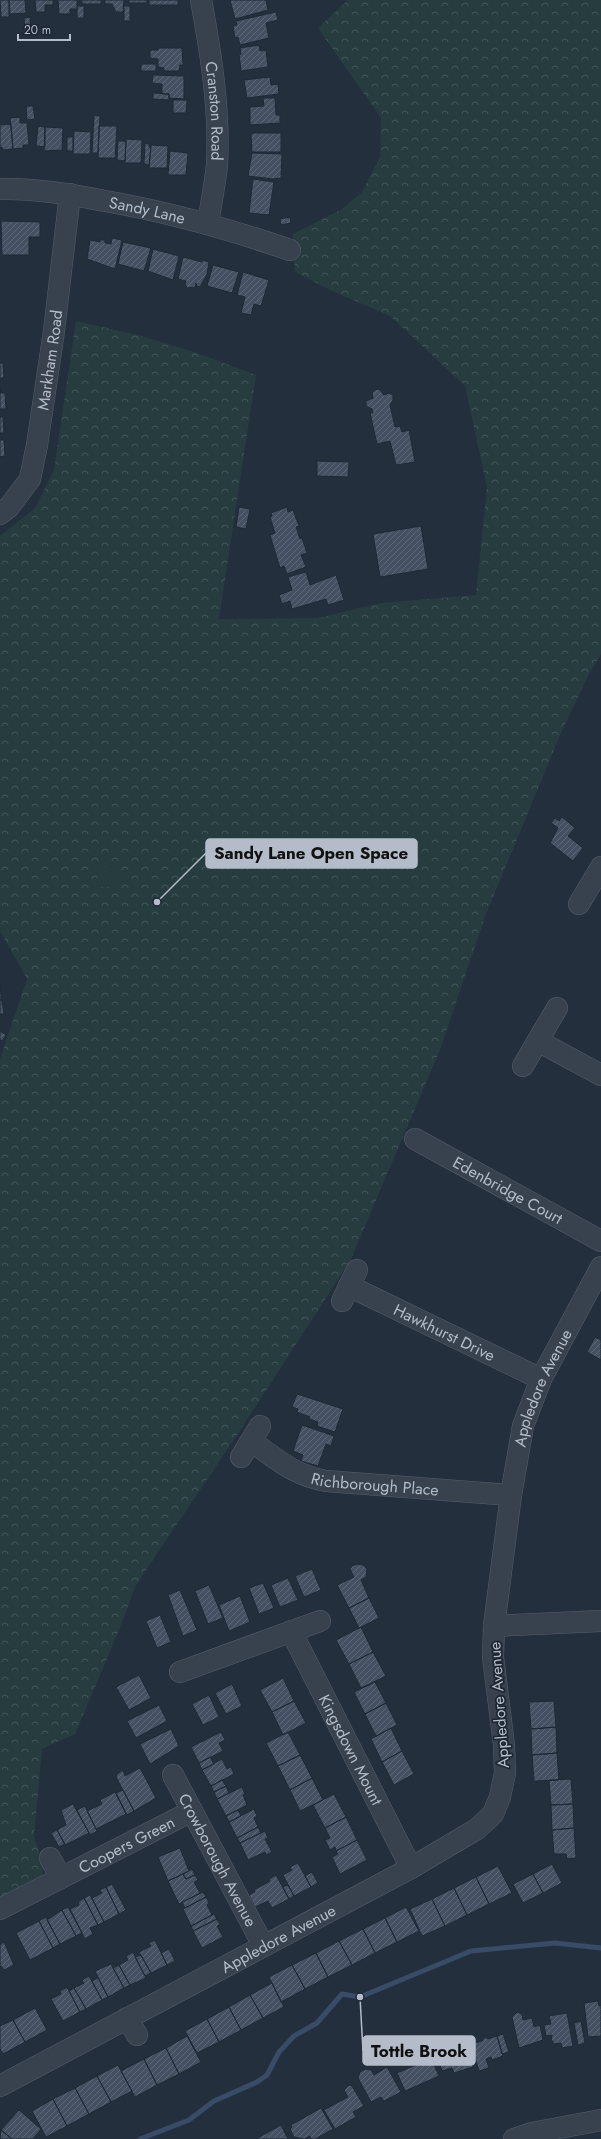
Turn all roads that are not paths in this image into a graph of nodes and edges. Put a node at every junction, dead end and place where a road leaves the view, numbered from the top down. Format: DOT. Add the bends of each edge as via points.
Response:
graph roads {
  1 [pos="201,0"];
  2 [pos="0,189"];
  3 [pos="70,194"];
  4 [pos="208,223"];
  5 [pos="290,250"];
  6 [pos="0,514"];
  7 [pos="598,881"];
  8 [pos="579,904"];
  9 [pos="557,1008"];
  10 [pos="538,1040"];
  11 [pos="523,1066"];
  12 [pos="601,1075"];
  13 [pos="415,1139"];
  14 [pos="601,1241"];
  15 [pos="601,1267"];
  16 [pos="349,1286"];
  17 [pos="541,1378"];
  18 [pos="251,1441"];
  19 [pos="511,1495"];
  20 [pos="320,1621"];
  21 [pos="601,1621"];
  22 [pos="494,1626"];
  23 [pos="291,1631"];
  24 [pos="180,1672"];
  25 [pos="173,1775"];
  26 [pos="192,1811"];
  27 [pos="50,1858"];
  28 [pos="411,1868"];
  29 [pos="61,1878"];
  30 [pos="0,1909"];
  31 [pos="263,1945"];
  32 [pos="127,2018"];
  33 [pos="137,2035"];
  34 [pos="0,2086"];
  35 [pos="601,2120"];
  36 [pos="514,2139"];
  1 -- 4 [label="street, Cranston Road" via="217,110 216,166"];
  2 -- 3 [label="street, Sandy Lane"];
  3 -- 4 [label="street, Sandy Lane"];
  3 -- 6 [label="street, Markham Road" via="54,330 30,479 9,507"];
  4 -- 5 [label="street, Sandy Lane"];
  7 -- 8 [label="street"];
  9 -- 10 [label="street"];
  10 -- 11 [label="street"];
  10 -- 12 [label="street"];
  13 -- 14 [label="street, Edenbridge Court"];
  15 -- 17 [label="street, Appledore Avenue"];
  16 -- 17 [label="street, Hawkhurst Drive"];
  17 -- 19 [label="street, Appledore Avenue" via="523,1426"];
  18 -- 19 [label="street, Richborough Place" via="294,1471 326,1481"];
  19 -- 22 [label="street, Appledore Avenue"];
  20 -- 23 [label="street"];
  21 -- 22 [label="street"];
  22 -- 28 [label="street, Appledore Avenue" via="493,1657 505,1773 500,1797 493,1814 477,1828"];
  23 -- 24 [label="street"];
  23 -- 28 [label="street, Kingsdown Mount"];
  25 -- 26 [label="street, Crowborough Avenue"];
  26 -- 29 [label="street, Coopers Green"];
  26 -- 31 [label="street, Crowborough Avenue"];
  27 -- 29 [label="street, Coopers Green"];
  28 -- 31 [label="street, Appledore Avenue"];
  29 -- 30 [label="street, Coopers Green"];
  31 -- 32 [label="street, Appledore Avenue"];
  32 -- 33 [label="street"];
  32 -- 34 [label="street, Appledore Avenue"];
  35 -- 36 [label="street" via="532,2133"];
}
